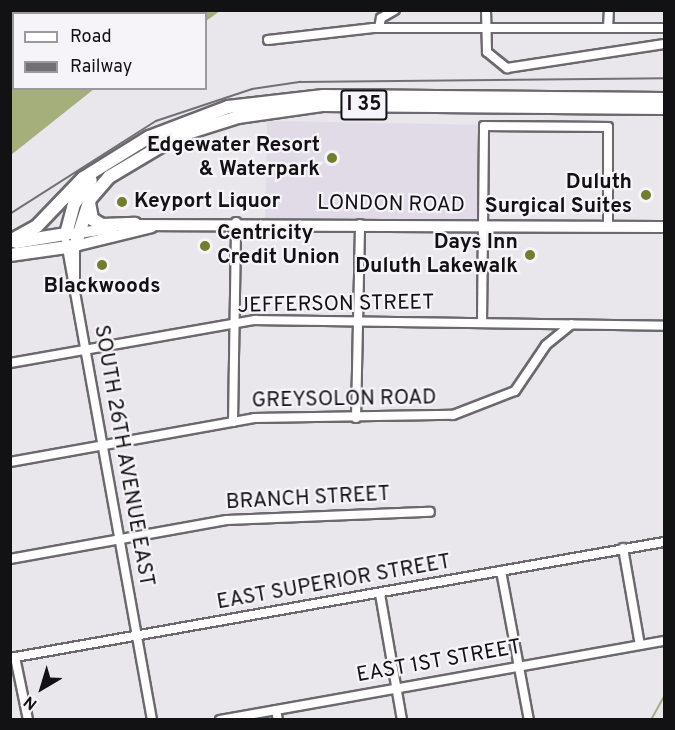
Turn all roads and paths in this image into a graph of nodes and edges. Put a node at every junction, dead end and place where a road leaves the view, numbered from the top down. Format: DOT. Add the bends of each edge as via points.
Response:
graph roads {
  1 [pos="394,10"];
  2 [pos="486,10"];
  3 [pos="609,10"];
  4 [pos="379,28"];
  5 [pos="608,28"];
  6 [pos="664,28"];
  7 [pos="485,30"];
  8 [pos="268,40"];
  9 [pos="664,44"];
  10 [pos="664,99"];
  11 [pos="664,108"];
  12 [pos="106,164"];
  13 [pos="90,199"];
  14 [pos="236,222"];
  15 [pos="135,224"];
  16 [pos="360,224"];
  17 [pos="152,227"];
  18 [pos="482,227"];
  19 [pos="608,227"];
  20 [pos="664,227"];
  21 [pos="71,240"];
  22 [pos="10,242"];
  23 [pos="10,255"];
  24 [pos="358,321"];
  25 [pos="482,322"];
  26 [pos="235,323"];
  27 [pos="572,324"];
  28 [pos="664,326"];
  29 [pos="85,349"];
  30 [pos="10,363"];
  31 [pos="356,418"];
  32 [pos="233,422"];
  33 [pos="103,446"];
  34 [pos="10,462"];
  35 [pos="430,512"];
  36 [pos="122,542"];
  37 [pos="664,542"];
  38 [pos="623,548"];
  39 [pos="10,559"];
  40 [pos="501,571"];
  41 [pos="380,594"];
  42 [pos="137,637"];
  43 [pos="664,641"];
  44 [pos="640,645"];
  45 [pos="13,657"];
  46 [pos="519,666"];
  47 [pos="397,688"];
  48 [pos="277,715"];
  49 [pos="28,720"];
  50 [pos="152,720"];
  51 [pos="220,720"];
  52 [pos="402,720"];
  53 [pos="529,720"];
  1 -- 4 [label="street" via="381,18"];
  2 -- 7 [label="street"];
  3 -- 5 [label="street"];
  4 -- 7 [label="street"];
  4 -- 8 [label="street"];
  5 -- 6 [label="street"];
  5 -- 7 [label="street"];
  7 -- 9 [label="street" via="487,52 507,68"];
  10 -- 12 [label="highway, I 35" via="278,99 180,123"];
  11 -- 13 [label="highway, I 35" via="279,108 178,136 134,160"];
  12 -- 21 [label="highway, I 35" via="74,204"];
  12 -- 22 [label="highway" via="66,193 31,231"];
  13 -- 15 [label="highway" via="92,219 102,225"];
  13 -- 21 [label="highway, I 35"];
  14 -- 16 [label="main road, LONDON ROAD"];
  14 -- 17 [label="main road, LONDON ROAD"];
  14 -- 26 [label="street"];
  15 -- 17 [label="main road, LONDON ROAD"];
  15 -- 21 [label="main road, LONDON ROAD"];
  16 -- 18 [label="main road, LONDON ROAD"];
  16 -- 24 [label="street"];
  17 -- 21 [label="main road, LONDON ROAD"];
  18 -- 19 [label="main road, LONDON ROAD"];
  18 -- 19 [label="street" via="484,126 608,127"];
  18 -- 25 [label="street"];
  19 -- 20 [label="main road, LONDON ROAD"];
  21 -- 22 [label="highway, LONDON ROAD"];
  21 -- 23 [label="highway, LONDON ROAD"];
  21 -- 29 [label="street, SOUTH 26TH AVENUE EAST"];
  24 -- 25 [label="street, JEFFERSON STREET"];
  24 -- 26 [label="street, JEFFERSON STREET"];
  24 -- 31 [label="street"];
  25 -- 27 [label="street, JEFFERSON STREET"];
  26 -- 29 [label="street, JEFFERSON STREET"];
  26 -- 32 [label="street"];
  27 -- 28 [label="street, JEFFERSON STREET"];
  27 -- 31 [label="street, GREYSOLON ROAD" via="546,345 519,387 504,399 440,417"];
  29 -- 30 [label="street, JEFFERSON STREET"];
  29 -- 33 [label="street, SOUTH 26TH AVENUE EAST"];
  31 -- 32 [label="street, GREYSOLON ROAD"];
  32 -- 33 [label="street, GREYSOLON ROAD"];
  33 -- 34 [label="street, GREYSOLON ROAD"];
  33 -- 36 [label="street, SOUTH 26TH AVENUE EAST"];
  35 -- 36 [label="street, BRANCH STREET" via="235,519"];
  36 -- 39 [label="street, BRANCH STREET"];
  36 -- 42 [label="street, SOUTH 26TH AVENUE EAST"];
  37 -- 38 [label="street, EAST SUPERIOR STREET"];
  38 -- 40 [label="street, EAST SUPERIOR STREET"];
  38 -- 44 [label="street"];
  40 -- 41 [label="street, EAST SUPERIOR STREET"];
  40 -- 46 [label="street"];
  41 -- 42 [label="street, EAST SUPERIOR STREET"];
  41 -- 47 [label="street"];
  42 -- 45 [label="street, EAST SUPERIOR STREET"];
  42 -- 50 [label="street, SOUTH 26TH AVENUE EAST"];
  43 -- 44 [label="street, EAST 1ST STREET"];
  44 -- 46 [label="street, EAST 1ST STREET"];
  45 -- 49 [label="street"];
  46 -- 47 [label="street, EAST 1ST STREET"];
  46 -- 53 [label="street"];
  47 -- 48 [label="street, EAST 1ST STREET"];
  47 -- 52 [label="street"];
  48 -- 51 [label="street, EAST 1ST STREET"];
}
